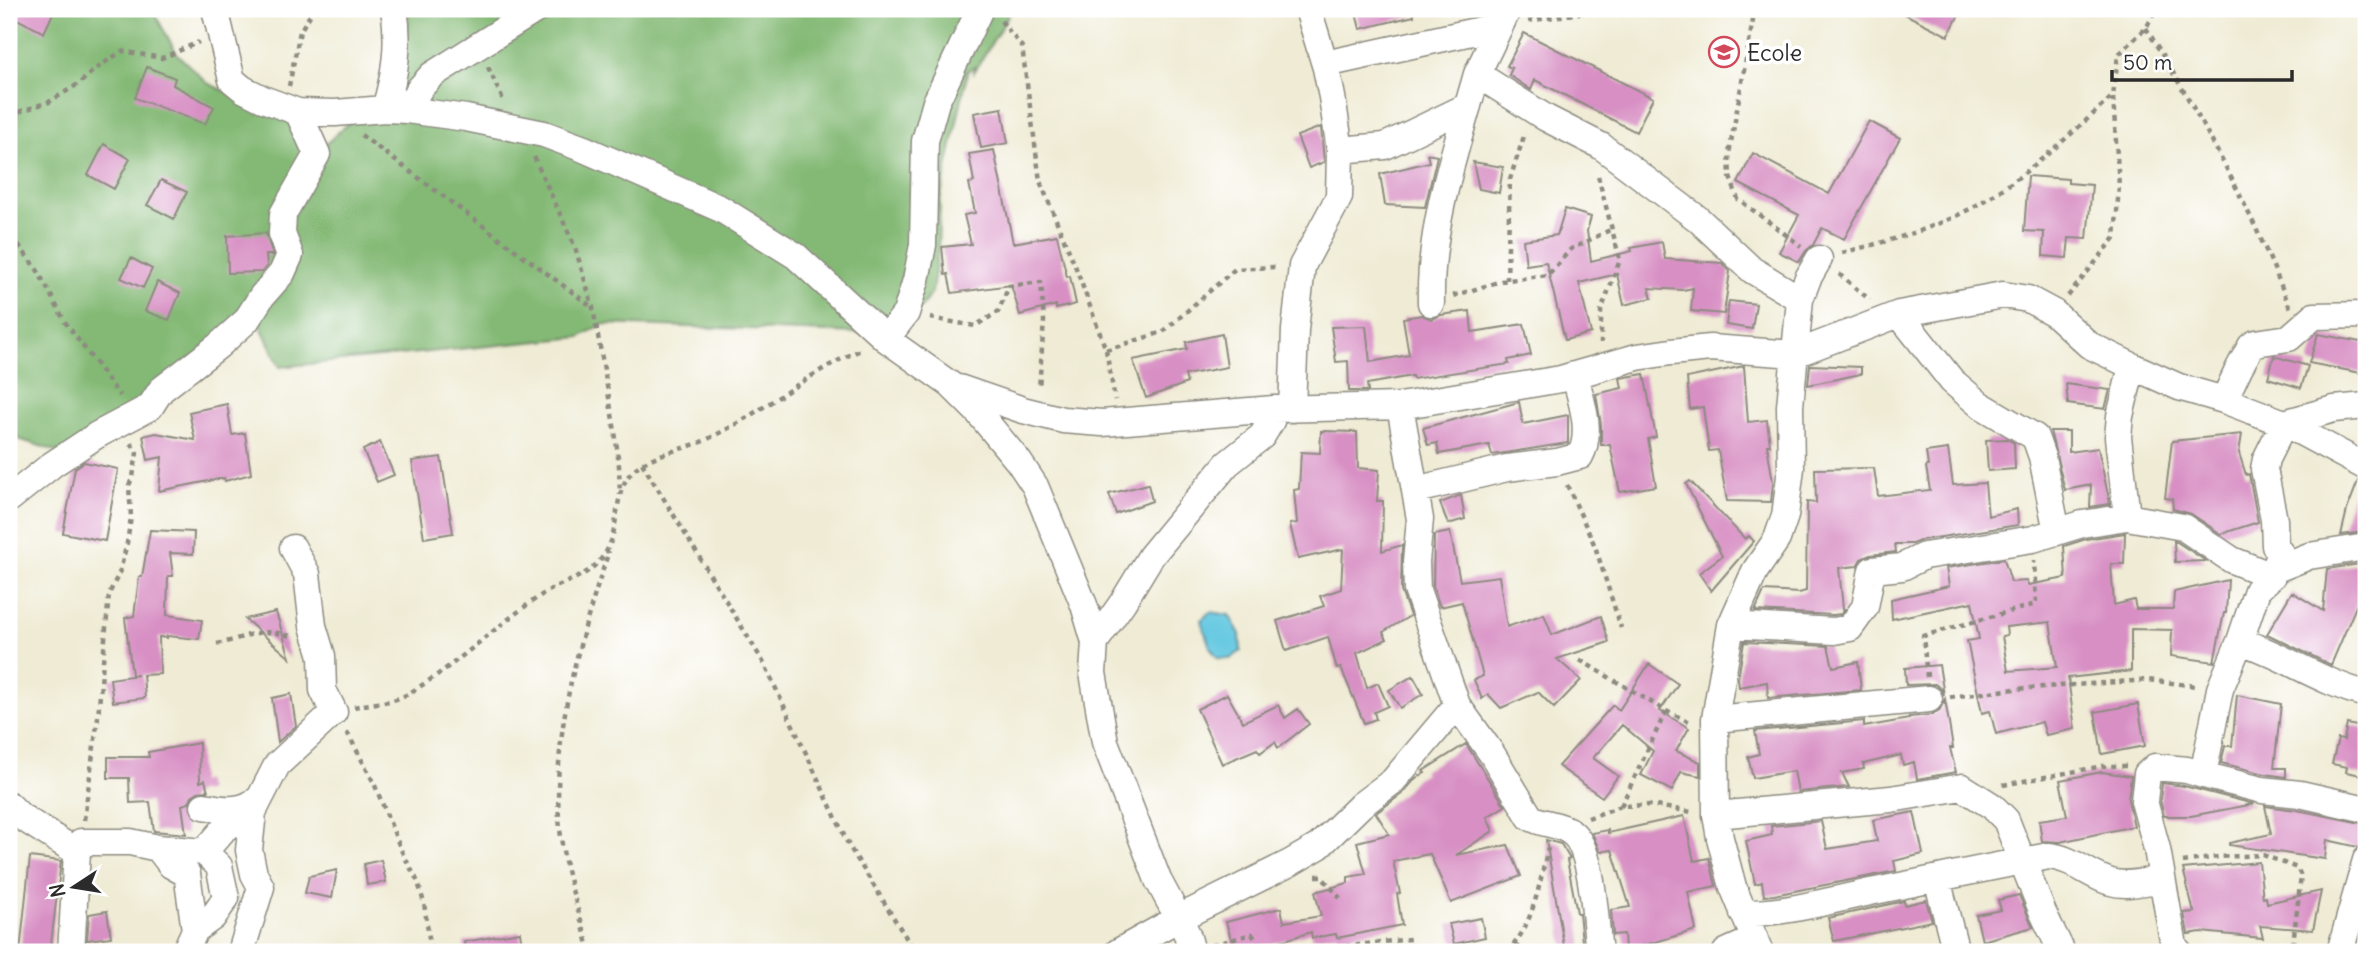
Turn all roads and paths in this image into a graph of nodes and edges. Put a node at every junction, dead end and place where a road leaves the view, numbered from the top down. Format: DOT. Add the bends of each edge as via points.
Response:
graph roads {
  1 [pos="314,9"];
  2 [pos="394,9"];
  3 [pos="537,9"];
  4 [pos="1308,9"];
  5 [pos="1606,9"];
  6 [pos="1755,9"];
  7 [pos="2157,9"];
  8 [pos="990,14"];
  9 [pos="1504,17"];
  10 [pos="218,21"];
  11 [pos="2146,28"];
  12 [pos="492,36"];
  13 [pos="1325,64"];
  14 [pos="1478,74"];
  15 [pos="2113,97"];
  16 [pos="1468,106"];
  17 [pos="290,109"];
  18 [pos="1533,109"];
  19 [pos="396,110"];
  20 [pos="335,113"];
  21 [pos="9,115"];
  22 [pos="522,130"];
  23 [pos="1589,140"];
  24 [pos="1340,150"];
  25 [pos="9,227"];
  26 [pos="1612,229"];
  27 [pos="1819,259"];
  28 [pos="1303,266"];
  29 [pos="1507,280"];
  30 [pos="1800,299"];
  31 [pos="1431,303"];
  32 [pos="593,308"];
  33 [pos="906,313"];
  34 [pos="2054,313"];
  35 [pos="1899,314"];
  36 [pos="2366,315"];
  37 [pos="2298,328"];
  38 [pos="886,340"];
  39 [pos="1106,350"];
  40 [pos="1795,354"];
  41 [pos="2132,366"];
  42 [pos="1600,368"];
  43 [pos="1575,376"];
  44 [pos="951,385"];
  45 [pos="2224,400"];
  46 [pos="1400,406"];
  47 [pos="2366,406"];
  48 [pos="1283,409"];
  49 [pos="142,411"];
  50 [pos="1037,414"];
  51 [pos="1119,422"];
  52 [pos="2284,423"];
  53 [pos="1557,462"];
  54 [pos="642,463"];
  55 [pos="2366,467"];
  56 [pos="1416,490"];
  57 [pos="620,497"];
  58 [pos="9,499"];
  59 [pos="2127,517"];
  60 [pos="2045,535"];
  61 [pos="613,540"];
  62 [pos="2366,547"];
  63 [pos="293,548"];
  64 [pos="2273,573"];
  65 [pos="1731,625"];
  66 [pos="1622,628"];
  67 [pos="2240,640"];
  68 [pos="1095,642"];
  69 [pos="217,644"];
  70 [pos="320,649"];
  71 [pos="1580,660"];
  72 [pos="2220,689"];
  73 [pos="2366,694"];
  74 [pos="1929,699"];
  75 [pos="1457,705"];
  76 [pos="1665,711"];
  77 [pos="334,712"];
  78 [pos="1715,726"];
  79 [pos="2155,766"];
  80 [pos="2203,775"];
  81 [pos="1970,791"];
  82 [pos="9,805"];
  83 [pos="257,805"];
  84 [pos="204,806"];
  85 [pos="1621,806"];
  86 [pos="2366,809"];
  87 [pos="1716,815"];
  88 [pos="1557,826"];
  89 [pos="79,847"];
  90 [pos="158,848"];
  91 [pos="204,852"];
  92 [pos="2366,860"];
  93 [pos="2024,861"];
  94 [pos="1937,879"];
  95 [pos="2162,879"];
  96 [pos="1744,913"];
  97 [pos="1179,918"];
  98 [pos="190,941"];
  99 [pos="1515,945"];
  100 [pos="1757,946"];
  101 [pos="1185,951"];
  102 [pos="71,952"];
  103 [pos="241,952"];
  104 [pos="431,952"];
  105 [pos="590,952"];
  106 [pos="915,952"];
  107 [pos="1118,952"];
  108 [pos="1264,952"];
  109 [pos="1326,952"];
  110 [pos="1412,952"];
  111 [pos="1506,952"];
  112 [pos="1525,952"];
  113 [pos="1599,952"];
  114 [pos="1726,952"];
  115 [pos="1956,952"];
  116 [pos="2062,952"];
  117 [pos="2179,952"];
  118 [pos="2292,952"];
  119 [pos="2340,952"];
  1 -- 17 [label="path" via="300,31"];
  2 -- 19 [label="street"];
  3 -- 12 [label="street"];
  4 -- 13 [label="street"];
  5 -- 9 [label="path"];
  6 -- 27 [label="path" via="1729,154 1730,177 1738,199"];
  7 -- 11 [label="path"];
  8 -- 33 [label="street" via="936,102 925,141 923,245"];
  8 -- 39 [label="path" via="1022,47 1040,181"];
  9 -- 13 [label="street"];
  9 -- 14 [label="street"];
  10 -- 17 [label="street" via="232,80"];
  10 -- 21 [label="path" via="162,58 122,51 49,102"];
  11 -- 15 [label="path" via="2118,55"];
  11 -- 37 [label="path" via="2189,97 2275,270"];
  12 -- 19 [label="street" via="432,75"];
  12 -- 22 [label="path" via="485,59"];
  13 -- 24 [label="street"];
  14 -- 16 [label="street"];
  14 -- 18 [label="street"];
  15 -- 27 [label="path" via="2027,172 1964,212 1900,238"];
  15 -- 34 [label="path" via="2119,186 2116,238"];
  16 -- 24 [label="street" via="1385,146"];
  16 -- 31 [label="street" via="1434,241"];
  17 -- 20 [label="street"];
  17 -- 49 [label="street" via="317,154 283,214 282,233 290,256 282,273 246,321"];
  18 -- 23 [label="street"];
  18 -- 29 [label="path" via="1510,178"];
  19 -- 20 [label="street"];
  19 -- 22 [label="street"];
  20 -- 32 [label="path"];
  22 -- 32 [label="path" via="575,247"];
  22 -- 38 [label="street" via="584,149 721,209 796,256"];
  23 -- 26 [label="path"];
  23 -- 30 [label="street" via="1698,219 1752,271"];
  24 -- 28 [label="street" via="1339,197"];
  25 -- 49 [label="path" via="65,322 118,395"];
  26 -- 29 [label="path" via="1571,249 1548,275"];
  26 -- 42 [label="path" via="1620,260 1601,311"];
  27 -- 30 [label="street"];
  27 -- 35 [label="path" via="1878,305"];
  28 -- 39 [label="path" via="1234,269 1163,332"];
  28 -- 48 [label="street"];
  29 -- 31 [label="path"];
  30 -- 40 [label="street"];
  32 -- 57 [label="path" via="615,431"];
  33 -- 38 [label="street"];
  33 -- 50 [label="path" via="975,326 998,312 1009,286 1041,282 1044,321"];
  34 -- 35 [label="street" via="2028,299 2003,295"];
  34 -- 41 [label="street" via="2089,345"];
  35 -- 40 [label="street"];
  35 -- 60 [label="street" via="1952,381 1979,404 2035,437 2042,457"];
  36 -- 37 [label="street" via="2314,316"];
  37 -- 45 [label="street" via="2285,340 2261,340 2250,346"];
  38 -- 44 [label="street"];
  38 -- 54 [label="path" via="852,354 703,441"];
  39 -- 51 [label="path"];
  40 -- 42 [label="street" via="1710,348 1637,357"];
  40 -- 65 [label="street" via="1791,468 1784,516 1777,539 1755,571"];
  41 -- 45 [label="street"];
  41 -- 59 [label="street" via="2118,437"];
  42 -- 43 [label="street"];
  43 -- 46 [label="street"];
  43 -- 53 [label="street" via="1585,441 1580,456"];
  44 -- 50 [label="street"];
  44 -- 68 [label="street" via="1035,486"];
  45 -- 52 [label="street"];
  46 -- 48 [label="street"];
  46 -- 56 [label="street"];
  47 -- 52 [label="street" via="2334,409"];
  48 -- 51 [label="street"];
  48 -- 68 [label="street" via="1262,436 1227,464 1151,556"];
  49 -- 58 [label="street" via="52,464"];
  49 -- 89 [label="path" via="127,438 137,453 129,485 130,531 109,594 98,717"];
  50 -- 51 [label="street"];
  52 -- 55 [label="street"];
  52 -- 64 [label="street" via="2264,469 2275,546 2281,554"];
  53 -- 56 [label="street" via="1507,468"];
  53 -- 66 [label="path" via="1595,545"];
  54 -- 57 [label="path" via="628,475"];
  54 -- 106 [label="path" via="765,665 849,846"];
  56 -- 75 [label="street" via="1420,519 1417,590"];
  57 -- 61 [label="path"];
  59 -- 60 [label="street"];
  59 -- 64 [label="street" via="2183,527 2232,560"];
  60 -- 65 [label="street" via="1928,555 1902,567 1872,570 1865,607 1850,628"];
  60 -- 74 [label="path" via="2036,604 1923,636"];
  61 -- 77 [label="path" via="583,576 546,592 403,697"];
  61 -- 105 [label="path" via="573,674 559,783 567,873"];
  62 -- 64 [label="street" via="2309,556"];
  63 -- 70 [label="street" via="307,574"];
  64 -- 67 [label="street" via="2257,590"];
  65 -- 78 [label="street"];
  67 -- 72 [label="street"];
  67 -- 73 [label="street"];
  68 -- 97 [label="street" via="1095,687 1105,742 1158,880"];
  69 -- 70 [label="path" via="259,631 277,632"];
  70 -- 77 [label="street" via="323,690"];
  71 -- 76 [label="path"];
  72 -- 74 [label="path" via="2148,680"];
  72 -- 80 [label="street"];
  74 -- 78 [label="street"];
  75 -- 88 [label="street" via="1524,811 1534,820"];
  75 -- 97 [label="street" via="1393,781 1319,846"];
  76 -- 78 [label="path"];
  76 -- 85 [label="path"];
  77 -- 83 [label="street" via="277,765"];
  77 -- 104 [label="path" via="357,746 418,882"];
  78 -- 87 [label="street"];
  79 -- 80 [label="street"];
  79 -- 81 [label="path" via="2103,766"];
  79 -- 95 [label="street" via="2147,774 2144,801"];
  80 -- 86 [label="street"];
  81 -- 87 [label="street" via="1957,787 1891,799"];
  81 -- 93 [label="street" via="2006,820"];
  82 -- 89 [label="street" via="20,816"];
  83 -- 84 [label="street" via="224,810"];
  83 -- 91 [label="street" via="225,828"];
  83 -- 103 [label="street" via="249,850 261,887"];
  85 -- 87 [label="path" via="1650,805"];
  85 -- 88 [label="path"];
  87 -- 96 [label="street"];
  88 -- 99 [label="path" via="1535,903"];
  88 -- 113 [label="street" via="1570,831 1582,845"];
  89 -- 90 [label="street" via="130,842"];
  89 -- 102 [label="street"];
  90 -- 91 [label="street"];
  90 -- 98 [label="street" via="187,874"];
  91 -- 98 [label="street" via="219,866 226,898"];
  92 -- 119 [label="street"];
  93 -- 94 [label="street"];
  93 -- 95 [label="street" via="2059,857 2110,882"];
  93 -- 116 [label="street"];
  94 -- 96 [label="street" via="1800,909"];
  94 -- 115 [label="street"];
  95 -- 117 [label="street" via="2174,946"];
  95 -- 118 [label="path" via="2173,864 2218,857 2263,855 2297,868 2301,876"];
  96 -- 100 [label="street"];
  97 -- 101 [label="street"];
  97 -- 107 [label="street"];
  99 -- 111 [label="path"];
  99 -- 112 [label="path"];
  100 -- 114 [label="street"];
  101 -- 108 [label="path" via="1252,934"];
  109 -- 110 [label="path" via="1410,939"];
}
